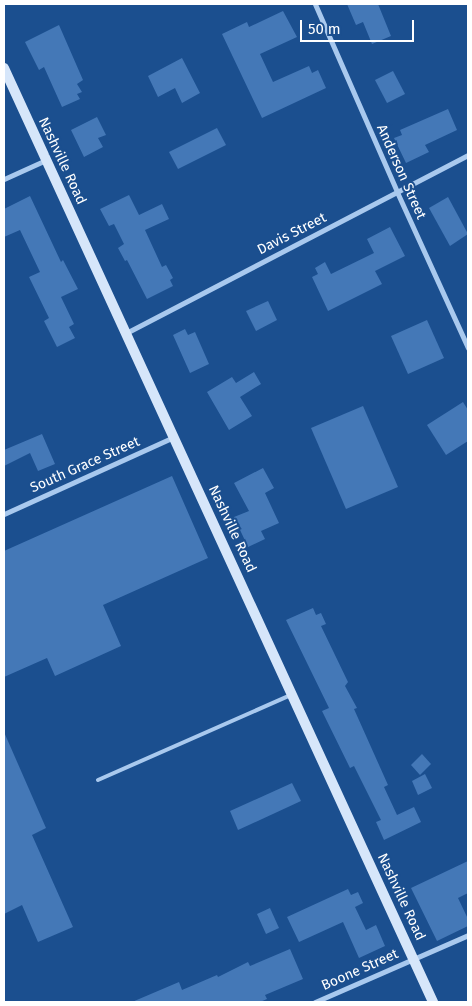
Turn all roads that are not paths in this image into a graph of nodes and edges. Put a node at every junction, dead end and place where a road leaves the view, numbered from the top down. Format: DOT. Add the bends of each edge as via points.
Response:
graph roads {
  1 [pos="315,4"];
  2 [pos="4,68"];
  3 [pos="468,155"];
  4 [pos="46,160"];
  5 [pos="4,179"];
  6 [pos="396,192"];
  7 [pos="126,333"];
  8 [pos="468,348"];
  9 [pos="175,437"];
  10 [pos="4,514"];
  11 [pos="293,694"];
  12 [pos="98,780"];
  13 [pos="468,935"];
  14 [pos="414,959"];
  15 [pos="315,1002"];
  16 [pos="433,1002"];
  1 -- 6 [label="street, Anderson Street"];
  2 -- 4 [label="main road, Nashville Road"];
  3 -- 6 [label="street, Davis Street"];
  4 -- 5 [label="street"];
  4 -- 7 [label="main road, Nashville Road"];
  6 -- 7 [label="street, Davis Street"];
  6 -- 8 [label="street, Anderson Street"];
  7 -- 9 [label="main road, Nashville Road"];
  9 -- 10 [label="street, South Grace Street"];
  9 -- 11 [label="main road, Nashville Road"];
  11 -- 12 [label="lane"];
  11 -- 14 [label="main road, Nashville Road"];
  13 -- 14 [label="street, Boone Street"];
  14 -- 15 [label="street, Boone Street"];
  14 -- 16 [label="main road, Nashville Road"];
}
